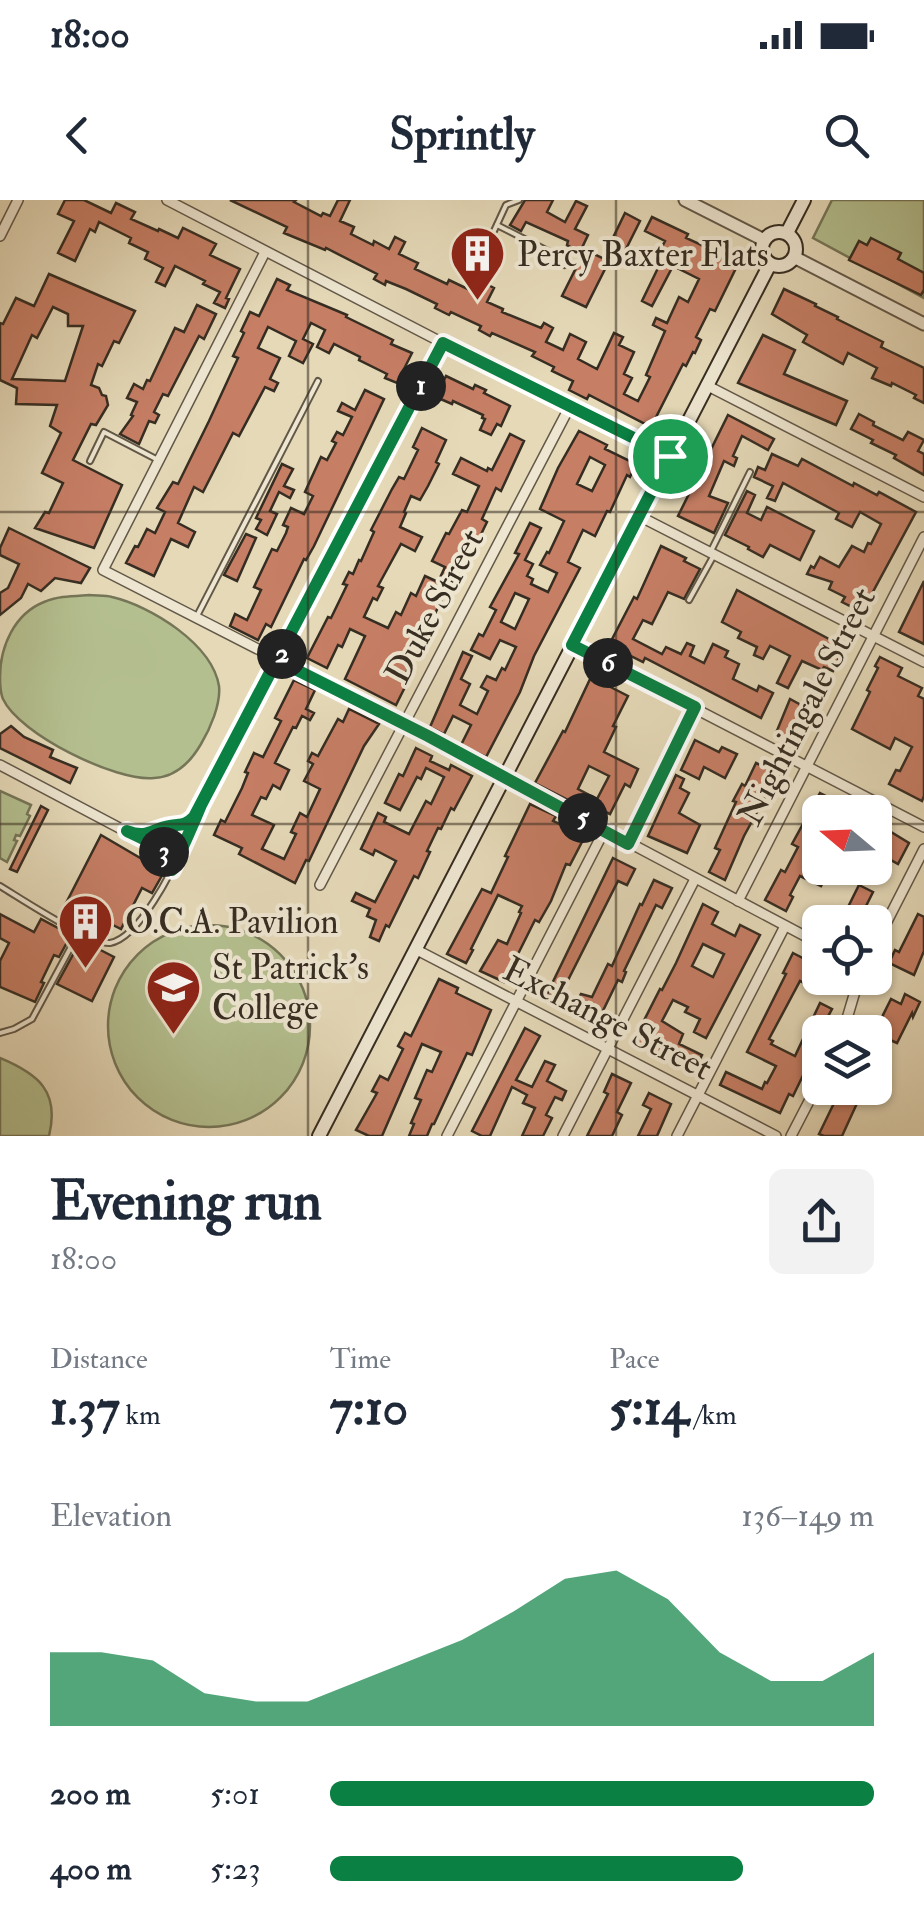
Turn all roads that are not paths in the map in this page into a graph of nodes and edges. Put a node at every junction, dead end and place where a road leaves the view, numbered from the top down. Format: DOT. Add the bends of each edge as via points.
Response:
graph roads {
  1 [pos="18,200"];
  2 [pos="168,200"];
  3 [pos="519,200"];
  4 [pos="804,200"];
  5 [pos="692,202"];
  6 [pos="497,225"];
  7 [pos="494,232"];
  8 [pos="787,234"];
  9 [pos="0,236"];
  10 [pos="764,240"];
  11 [pos="265,252"];
  12 [pos="794,257"];
  13 [pos="770,264"];
  14 [pos="564,265"];
  15 [pos="924,324"];
  16 [pos="443,343"];
  17 [pos="318,381"];
  18 [pos="706,385"];
  19 [pos="570,406"];
  20 [pos="670,456"];
  21 [pos="158,460"];
  22 [pos="90,461"];
  23 [pos="750,472"];
  24 [pos="924,497"];
  25 [pos="639,516"];
  26 [pos="924,537"];
  27 [pos="712,554"];
  28 [pos="690,600"];
  29 [pos="196,618"];
  30 [pos="873,636"];
  31 [pos="572,645"];
  32 [pos="277,660"];
  33 [pos="924,662"];
  34 [pos="695,707"];
  35 [pos="404,724"];
  36 [pos="0,765"];
  37 [pos="806,765"];
  38 [pos="504,776"];
  39 [pos="200,809"];
  40 [pos="168,827"];
  41 [pos="924,827"];
  42 [pos="127,831"];
  43 [pos="604,831"];
  44 [pos="184,844"];
  45 [pos="628,844"];
  46 [pos="924,849"];
  47 [pos="164,852"];
  48 [pos="172,870"];
  49 [pos="695,879"];
  50 [pos="0,886"];
  51 [pos="320,886"];
  52 [pos="738,901"];
  53 [pos="892,912"];
  54 [pos="785,926"];
  55 [pos="79,932"];
  56 [pos="802,935"];
  57 [pos="415,949"];
  58 [pos="516,1002"];
  59 [pos="0,1033"];
  60 [pos="607,1049"];
  61 [pos="698,1096"];
  62 [pos="807,1105"];
  63 [pos="318,1136"];
  64 [pos="447,1136"];
  65 [pos="563,1136"];
  66 [pos="676,1136"];
  67 [pos="776,1136"];
  68 [pos="791,1136"];
  1 -- 9 [label="street"];
  2 -- 11 [label="street"];
  3 -- 6 [label="lane" via="506,205"];
  4 -- 8 [label="main road"];
  5 -- 10 [label="street"];
  6 -- 7 [label="lane"];
  6 -- 14 [label="lane"];
  8 -- 10 [label="main road" via="774,232"];
  8 -- 12 [label="main road"];
  10 -- 13 [label="main road" via="762,253"];
  11 -- 16 [label="street"];
  11 -- 21 [label="street"];
  12 -- 13 [label="main road"];
  12 -- 15 [label="street"];
  13 -- 18 [label="main road"];
  16 -- 19 [label="street"];
  16 -- 32 [label="street"];
  17 -- 29 [label="lane"];
  18 -- 20 [label="main road"];
  18 -- 24 [label="street"];
  19 -- 20 [label="street"];
  19 -- 35 [label="street, Duke Street"];
  20 -- 25 [label="main road"];
  21 -- 22 [label="lane" via="104,432"];
  21 -- 29 [label="street" via="103,570"];
  23 -- 27 [label="lane"];
  25 -- 27 [label="street"];
  25 -- 31 [label="main road"];
  26 -- 30 [label="street, Nightingale Street"];
  27 -- 28 [label="lane"];
  27 -- 30 [label="street"];
  29 -- 32 [label="street"];
  30 -- 33 [label="street"];
  30 -- 37 [label="street, Nightingale Street"];
  31 -- 34 [label="street"];
  31 -- 38 [label="main road"];
  32 -- 35 [label="street"];
  32 -- 39 [label="street"];
  34 -- 37 [label="street"];
  34 -- 45 [label="street"];
  35 -- 38 [label="street"];
  35 -- 51 [label="street, Duke Street"];
  36 -- 42 [label="street"];
  37 -- 41 [label="street"];
  37 -- 52 [label="street, Nightingale Street"];
  38 -- 43 [label="street"];
  38 -- 57 [label="main road"];
  39 -- 40 [label="street" via="188,823"];
  39 -- 44 [label="street"];
  40 -- 42 [label="street" via="141,835"];
  40 -- 44 [label="street" via="181,831"];
  40 -- 47 [label="street" via="158,834"];
  42 -- 47 [label="street"];
  43 -- 45 [label="street"];
  43 -- 58 [label="street"];
  44 -- 47 [label="street"];
  44 -- 48 [label="lane"];
  45 -- 49 [label="street"];
  46 -- 53 [label="street"];
  47 -- 48 [label="lane"];
  48 -- 55 [label="lane" via="156,900 120,938 102,942"];
  49 -- 52 [label="street"];
  49 -- 60 [label="street"];
  50 -- 55 [label="lane"];
  52 -- 54 [label="street"];
  54 -- 56 [label="street"];
  54 -- 61 [label="street"];
  55 -- 59 [label="lane" via="32,1019"];
  57 -- 58 [label="street, Exchange Street"];
  57 -- 63 [label="main road"];
  58 -- 60 [label="street, Exchange Street"];
  58 -- 64 [label="street"];
  60 -- 61 [label="street, Exchange Street"];
  60 -- 65 [label="street"];
  61 -- 66 [label="street"];
  61 -- 67 [label="street, Exchange Street"];
  62 -- 68 [label="street"];
}
